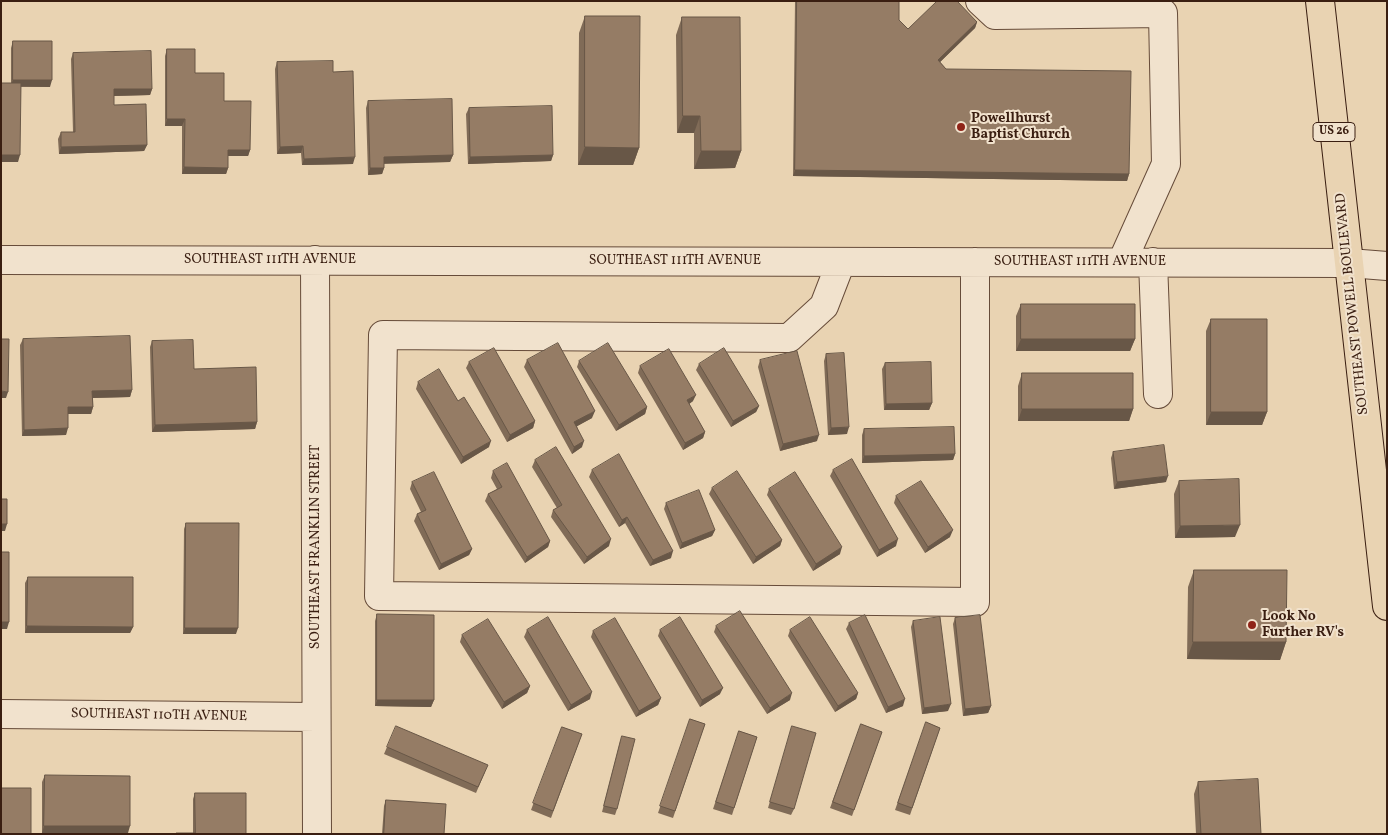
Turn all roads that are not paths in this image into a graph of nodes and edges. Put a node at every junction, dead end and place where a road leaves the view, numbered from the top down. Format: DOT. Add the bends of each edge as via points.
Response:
graph roads {
  1 [pos="980,1"];
  2 [pos="1320,1"];
  3 [pos="1163,7"];
  4 [pos="1,260"];
  5 [pos="314,260"];
  6 [pos="841,262"];
  7 [pos="975,262"];
  8 [pos="1122,262"];
  9 [pos="1153,262"];
  10 [pos="1348,263"];
  11 [pos="1387,266"];
  12 [pos="1158,394"];
  13 [pos="1387,606"];
  14 [pos="1,714"];
  15 [pos="316,717"];
  16 [pos="317,834"];
  1 -- 3 [label="street" via="995,15"];
  2 -- 10 [label="main road, SOUTHEAST POWELL BOULEVARD / US 26"];
  3 -- 8 [label="street" via="1166,164"];
  4 -- 5 [label="street, SOUTHEAST 111TH AVENUE"];
  5 -- 6 [label="street, SOUTHEAST 111TH AVENUE"];
  5 -- 15 [label="street, SOUTHEAST FRANKLIN STREET"];
  6 -- 7 [label="street, SOUTHEAST 111TH AVENUE"];
  6 -- 7 [label="street" via="824,306 789,338 383,335 379,596 975,602"];
  7 -- 8 [label="street, SOUTHEAST 111TH AVENUE"];
  8 -- 9 [label="street, SOUTHEAST 111TH AVENUE"];
  9 -- 10 [label="street, SOUTHEAST 111TH AVENUE"];
  9 -- 12 [label="street"];
  10 -- 11 [label="street, SOUTHEAST 111TH AVENUE"];
  10 -- 13 [label="main road, SOUTHEAST POWELL BOULEVARD / US 26"];
  14 -- 15 [label="street, SOUTHEAST 110TH AVENUE"];
  15 -- 16 [label="street, SOUTHEAST FRANKLIN STREET"];
}
